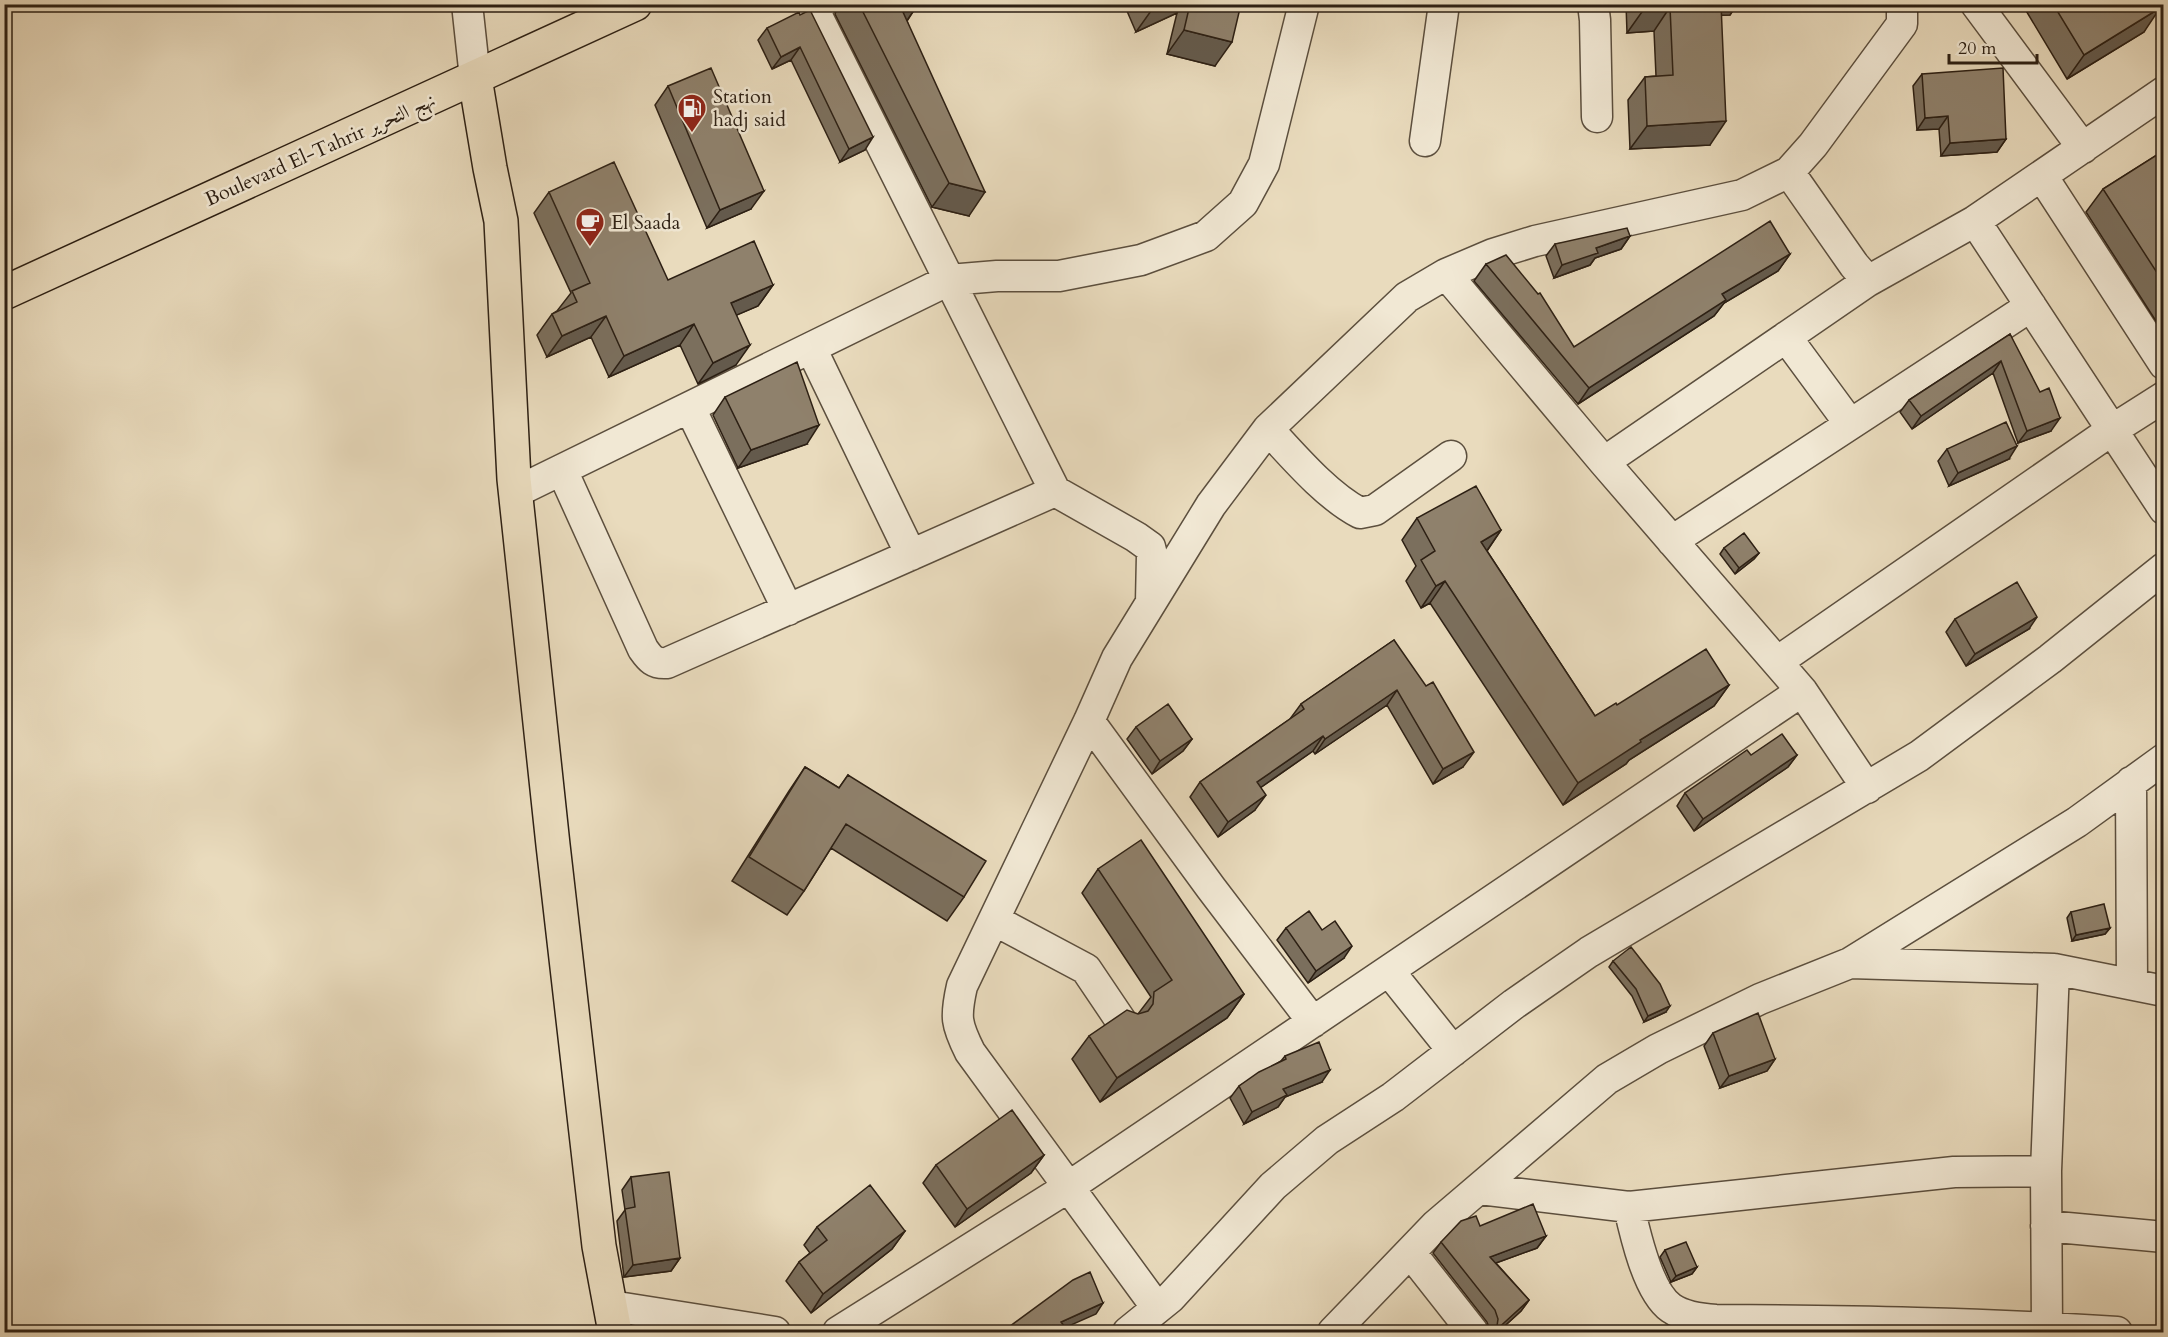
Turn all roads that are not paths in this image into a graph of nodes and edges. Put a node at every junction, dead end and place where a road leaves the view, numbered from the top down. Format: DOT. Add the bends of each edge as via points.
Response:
graph roads {
  1 [pos="467,4"];
  2 [pos="635,4"];
  3 [pos="821,4"];
  4 [pos="1304,4"];
  5 [pos="1444,4"];
  6 [pos="1593,4"];
  7 [pos="1902,4"];
  8 [pos="1976,4"];
  9 [pos="475,78"];
  10 [pos="2163,92"];
  11 [pos="1597,117"];
  12 [pos="1425,141"];
  13 [pos="2083,148"];
  14 [pos="1789,172"];
  15 [pos="2042,176"];
  16 [pos="1975,221"];
  17 [pos="1446,274"];
  18 [pos="949,280"];
  19 [pos="1868,281"];
  20 [pos="4,292"];
  21 [pos="2031,306"];
  22 [pos="1786,337"];
  23 [pos="811,348"];
  24 [pos="2163,364"];
  25 [pos="2163,397"];
  26 [pos="690,408"];
  27 [pos="1850,424"];
  28 [pos="1268,429"];
  29 [pos="2112,430"];
  30 [pos="1450,456"];
  31 [pos="1604,462"];
  32 [pos="561,470"];
  33 [pos="1055,491"];
  34 [pos="516,492"];
  35 [pos="2163,509"];
  36 [pos="1672,541"];
  37 [pos="911,555"];
  38 [pos="2163,568"];
  39 [pos="1151,602"];
  40 [pos="788,610"];
  41 [pos="1777,662"];
  42 [pos="1802,691"];
  43 [pos="1089,721"];
  44 [pos="2163,759"];
  45 [pos="2130,782"];
  46 [pos="1866,788"];
  47 [pos="994,920"];
  48 [pos="1850,963"];
  49 [pos="2055,969"];
  50 [pos="1389,971"];
  51 [pos="2132,984"];
  52 [pos="2163,991"];
  53 [pos="1121,1021"];
  54 [pos="1313,1022"];
  55 [pos="1453,1051"];
  56 [pos="2046,1171"];
  57 [pos="1067,1188"];
  58 [pos="1480,1189"];
  59 [pos="1629,1207"];
  60 [pos="2046,1226"];
  61 [pos="2163,1237"];
  62 [pos="1410,1252"];
  63 [pos="1157,1308"];
  64 [pos="613,1319"];
  65 [pos="878,1322"];
  66 [pos="2046,1330"];
  67 [pos="775,1332"];
  68 [pos="838,1332"];
  69 [pos="1128,1332"];
  70 [pos="1333,1332"];
  71 [pos="1473,1332"];
  72 [pos="2117,1332"];
  1 -- 9 [label="street"];
  2 -- 9 [label="main road, Boulevard El-Tahrir نهج التحرير"];
  3 -- 18 [label="street" via="813,8"];
  4 -- 18 [label="street" via="1264,164 1243,203 1206,236 1141,260 1059,276"];
  5 -- 12 [label="street"];
  6 -- 11 [label="street"];
  7 -- 14 [label="street" via="1902,24"];
  8 -- 13 [label="street"];
  9 -- 20 [label="main road, Boulevard El-Tahrir نهج التحرير"];
  9 -- 34 [label="main road" via="501,222"];
  10 -- 13 [label="street"];
  13 -- 15 [label="street"];
  14 -- 17 [label="street" via="1742,195 1535,241"];
  14 -- 19 [label="street"];
  15 -- 16 [label="street"];
  15 -- 24 [label="street"];
  16 -- 19 [label="street"];
  16 -- 21 [label="street"];
  17 -- 28 [label="street" via="1407,297"];
  17 -- 31 [label="street"];
  18 -- 23 [label="street"];
  18 -- 33 [label="street"];
  19 -- 22 [label="street"];
  21 -- 27 [label="street"];
  21 -- 29 [label="street"];
  22 -- 27 [label="street"];
  22 -- 31 [label="street"];
  23 -- 26 [label="street"];
  23 -- 37 [label="street"];
  25 -- 29 [label="street"];
  26 -- 32 [label="street"];
  26 -- 40 [label="street"];
  27 -- 36 [label="street"];
  28 -- 30 [label="street" via="1346,506 1360,513 1375,510"];
  28 -- 39 [label="street" via="1211,505"];
  29 -- 35 [label="street"];
  29 -- 41 [label="street"];
  31 -- 36 [label="street"];
  32 -- 34 [label="street"];
  32 -- 40 [label="street" via="652,661 667,663"];
  33 -- 37 [label="street"];
  33 -- 39 [label="street" via="1150,547"];
  34 -- 64 [label="main road" via="599,1246"];
  36 -- 41 [label="street"];
  37 -- 40 [label="street"];
  38 -- 46 [label="street" via="2050,659 1919,756"];
  39 -- 43 [label="street" via="1117,658"];
  41 -- 42 [label="street"];
  42 -- 46 [label="street"];
  42 -- 50 [label="street"];
  43 -- 47 [label="street"];
  43 -- 54 [label="street"];
  44 -- 45 [label="street"];
  45 -- 48 [label="street" via="2077,822"];
  45 -- 51 [label="street"];
  46 -- 55 [label="street" via="1589,952"];
  47 -- 53 [label="street" via="1086,969"];
  47 -- 57 [label="street" via="962,986 958,1028 970,1052"];
  48 -- 49 [label="street"];
  48 -- 58 [label="street" via="1750,1004 1607,1079"];
  49 -- 51 [label="street"];
  49 -- 56 [label="street"];
  50 -- 54 [label="street"];
  50 -- 55 [label="street"];
  51 -- 52 [label="street"];
  54 -- 57 [label="street"];
  55 -- 63 [label="street" via="1327,1140 1273,1186"];
  56 -- 59 [label="street" via="1954,1172"];
  56 -- 60 [label="street"];
  57 -- 63 [label="street"];
  57 -- 65 [label="street"];
  58 -- 59 [label="street"];
  58 -- 62 [label="street"];
  59 -- 66 [label="street" via="1636,1241 1654,1286 1671,1308 1696,1318"];
  60 -- 61 [label="street"];
  60 -- 66 [label="street"];
  62 -- 70 [label="street"];
  62 -- 71 [label="street"];
  63 -- 69 [label="street"];
  64 -- 67 [label="street"];
  65 -- 68 [label="street"];
  66 -- 72 [label="street"];
}
